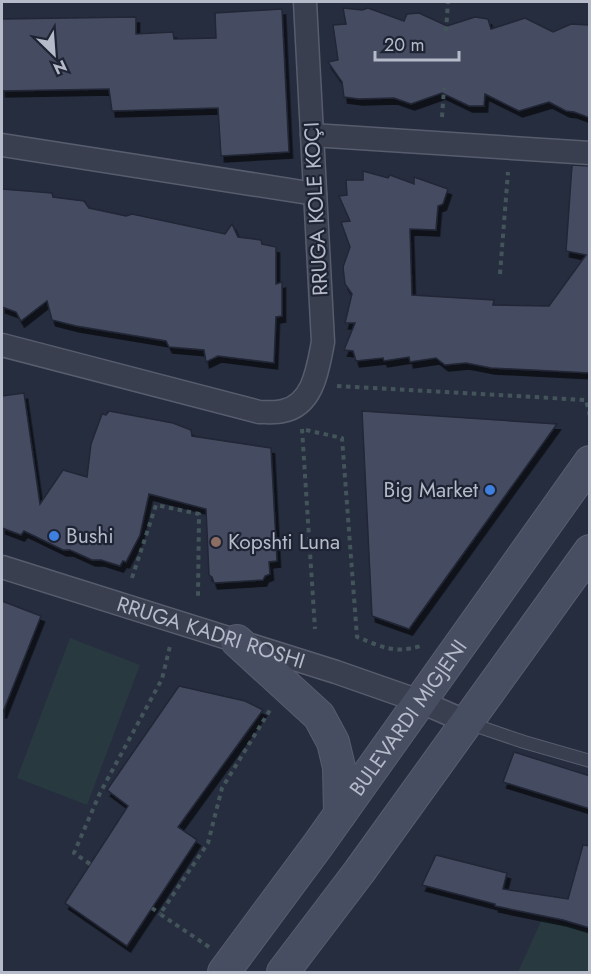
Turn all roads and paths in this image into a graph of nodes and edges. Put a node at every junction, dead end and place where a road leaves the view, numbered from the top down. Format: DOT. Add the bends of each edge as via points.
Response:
graph roads {
  1 [pos="305,2"];
  2 [pos="448,2"];
  3 [pos="446,31"];
  4 [pos="444,88"];
  5 [pos="443,106"];
  6 [pos="312,135"];
  7 [pos="2,145"];
  8 [pos="510,147"];
  9 [pos="590,153"];
  10 [pos="315,194"];
  11 [pos="500,274"];
  12 [pos="2,345"];
  13 [pos="312,385"];
  14 [pos="590,416"];
  15 [pos="298,418"];
  16 [pos="590,462"];
  17 [pos="590,551"];
  18 [pos="2,567"];
  19 [pos="132,578"];
  20 [pos="198,597"];
  21 [pos="176,622"];
  22 [pos="315,629"];
  23 [pos="357,637"];
  24 [pos="237,641"];
  25 [pos="276,700"];
  26 [pos="419,701"];
  27 [pos="467,722"];
  28 [pos="590,761"];
  29 [pos="340,814"];
  30 [pos="90,864"];
  31 [pos="152,908"];
  32 [pos="160,914"];
  33 [pos="218,961"];
  34 [pos="283,972"];
  1 -- 6 [label="street, RRUGA KOLE KOÇI"];
  2 -- 3 [label="path"];
  4 -- 5 [label="path"];
  6 -- 8 [label="street"];
  6 -- 10 [label="street, RRUGA KOLE KOÇI"];
  7 -- 10 [label="street"];
  8 -- 9 [label="street"];
  8 -- 11 [label="path"];
  10 -- 13 [label="street, RRUGA KOLE KOÇI" via="323,342"];
  12 -- 15 [label="street" via="259,412 282,412"];
  13 -- 14 [label="path" via="586,400"];
  13 -- 15 [label="street, RRUGA KOLE KOÇI"];
  15 -- 22 [label="path"];
  15 -- 23 [label="path" via="342,438"];
  16 -- 26 [label="main road, BULEVARDI MIGJENI"];
  17 -- 27 [label="main road"];
  18 -- 21 [label="street, RRUGA KADRI ROSHI"];
  19 -- 20 [label="path" via="156,505 199,514"];
  21 -- 24 [label="street, RRUGA KADRI ROSHI"];
  21 -- 30 [label="path" via="162,679 100,793 74,853"];
  24 -- 26 [label="street, RRUGA KADRI ROSHI"];
  24 -- 29 [label="main road" via="319,716 333,742 339,767"];
  25 -- 32 [label="path" via="222,788 208,843"];
  26 -- 27 [label="street, RRUGA KADRI ROSHI"];
  26 -- 29 [label="main road, BULEVARDI MIGJENI"];
  27 -- 28 [label="lane"];
  27 -- 34 [label="main road"];
  29 -- 33 [label="main road, BULEVARDI MIGJENI"];
  31 -- 32 [label="path"];
  32 -- 33 [label="path"];
}
